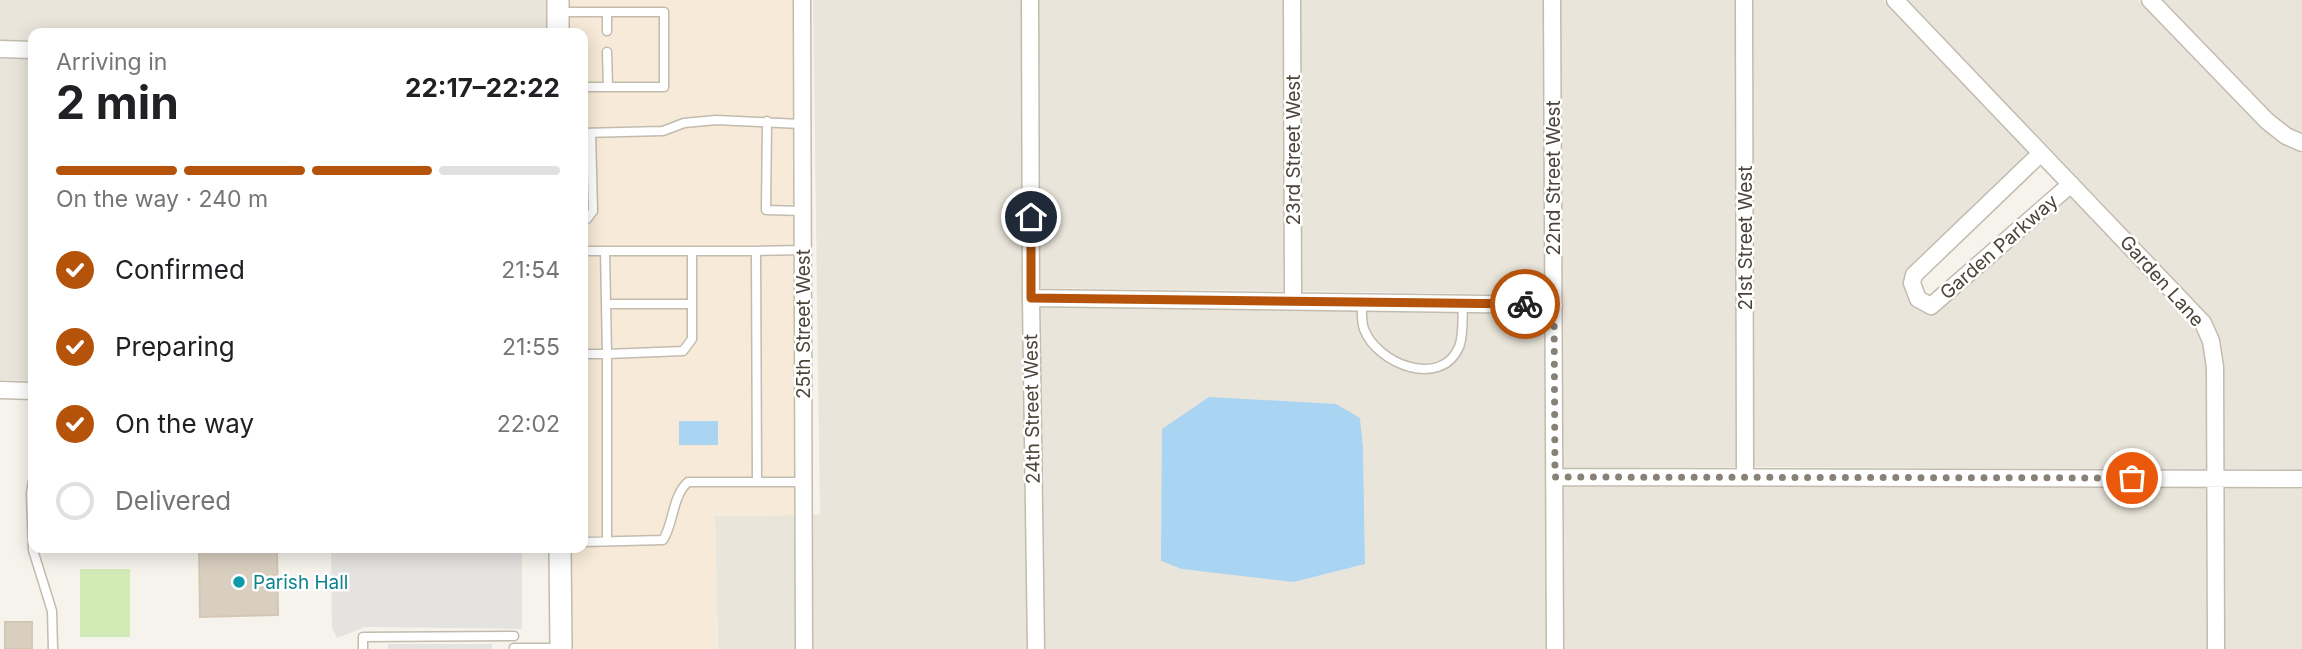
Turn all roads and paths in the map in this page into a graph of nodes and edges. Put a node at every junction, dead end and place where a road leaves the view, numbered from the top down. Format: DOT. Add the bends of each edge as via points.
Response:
graph roads {
  1 [pos="802,0"];
  2 [pos="1030,0"];
  3 [pos="1292,0"];
  4 [pos="1552,0"];
  5 [pos="1744,0"];
  6 [pos="1895,0"];
  7 [pos="2150,0"];
  8 [pos="607,12"];
  9 [pos="558,15"];
  10 [pos="607,31"];
  11 [pos="0,49"];
  12 [pos="28,50"];
  13 [pos="607,52"];
  14 [pos="588,87"];
  15 [pos="608,87"];
  16 [pos="767,121"];
  17 [pos="802,124"];
  18 [pos="588,133"];
  19 [pos="2302,143"];
  20 [pos="588,146"];
  21 [pos="2041,153"];
  22 [pos="2071,184"];
  23 [pos="803,211"];
  24 [pos="588,218"];
  25 [pos="803,250"];
  26 [pos="588,251"];
  27 [pos="605,251"];
  28 [pos="692,251"];
  29 [pos="756,251"];
  30 [pos="1031,298"];
  31 [pos="1293,300"];
  32 [pos="1362,302"];
  33 [pos="1463,303"];
  34 [pos="606,304"];
  35 [pos="692,304"];
  36 [pos="1554,305"];
  37 [pos="607,354"];
  38 [pos="588,355"];
  39 [pos="0,390"];
  40 [pos="28,390"];
  41 [pos="1555,477"];
  42 [pos="1745,477"];
  43 [pos="2215,479"];
  44 [pos="2302,480"];
  45 [pos="757,482"];
  46 [pos="804,482"];
  47 [pos="607,541"];
  48 [pos="588,542"];
  49 [pos="34,553"];
  50 [pos="561,553"];
  51 [pos="514,636"];
  52 [pos="514,648"];
  53 [pos="561,648"];
  54 [pos="52,649"];
  55 [pos="363,649"];
  56 [pos="804,649"];
  57 [pos="1036,649"];
  58 [pos="1555,649"];
  59 [pos="2216,649"];
  1 -- 17 [label="street, 25th Street West"];
  2 -- 30 [label="street, 24th Street West"];
  3 -- 31 [label="street, 23rd Street West"];
  4 -- 36 [label="street, 22nd Street West"];
  5 -- 42 [label="street, 21st Street West"];
  6 -- 21 [label="street, Garden Lane"];
  7 -- 19 [label="street" via="2267,121"];
  8 -- 9 [label="lane"];
  8 -- 10 [label="lane"];
  8 -- 15 [label="lane" via="664,12 664,87"];
  11 -- 12 [label="street"];
  13 -- 15 [label="lane"];
  14 -- 15 [label="lane"];
  16 -- 17 [label="lane"];
  16 -- 18 [label="lane" via="716,120 684,123 663,131"];
  16 -- 23 [label="lane" via="766,210"];
  17 -- 23 [label="street, 25th Street West"];
  20 -- 24 [label="lane" via="593,211"];
  21 -- 22 [label="street, Garden Lane"];
  21 -- 22 [label="street, Garden Parkway" via="1918,269 1912,284 1918,299 1931,306"];
  22 -- 43 [label="street, Garden Lane" via="2203,323 2215,367"];
  23 -- 25 [label="street, 25th Street West"];
  25 -- 29 [label="lane"];
  25 -- 46 [label="street, 25th Street West"];
  26 -- 27 [label="lane"];
  27 -- 28 [label="lane"];
  27 -- 34 [label="lane"];
  28 -- 29 [label="lane"];
  28 -- 35 [label="lane"];
  29 -- 45 [label="lane"];
  30 -- 31 [label="street"];
  30 -- 57 [label="street, 24th Street West"];
  31 -- 32 [label="street"];
  32 -- 33 [label="street"];
  32 -- 33 [label="lane" via="1363,328 1377,350 1415,369 1450,360 1460,345"];
  33 -- 36 [label="street"];
  34 -- 35 [label="lane"];
  34 -- 37 [label="lane"];
  35 -- 37 [label="lane" via="692,339 683,351"];
  36 -- 41 [label="street, 22nd Street West"];
  37 -- 38 [label="lane"];
  37 -- 47 [label="lane"];
  39 -- 40 [label="street"];
  41 -- 42 [label="street"];
  41 -- 58 [label="street, 22nd Street West"];
  42 -- 43 [label="street"];
  43 -- 44 [label="street"];
  43 -- 59 [label="street, Garden Lane"];
  45 -- 46 [label="lane"];
  45 -- 47 [label="lane" via="688,482 681,488 663,540"];
  46 -- 56 [label="street, 25th Street West"];
  47 -- 48 [label="lane"];
  49 -- 54 [label="lane" via="51,611"];
  50 -- 53 [label="street"];
  51 -- 55 [label="lane" via="363,637"];
  52 -- 53 [label="lane"];
}
